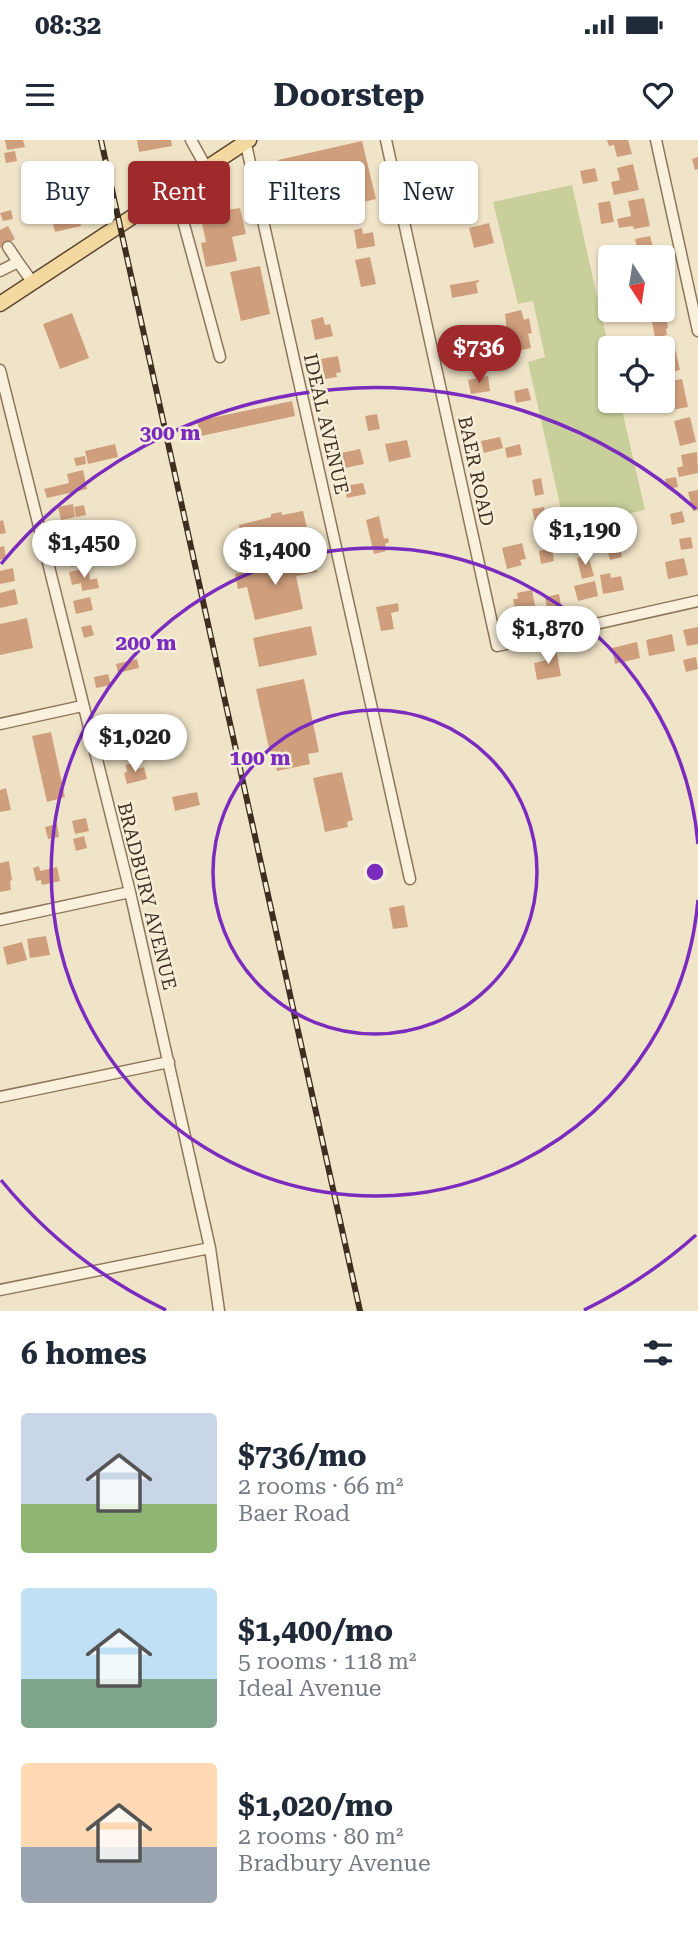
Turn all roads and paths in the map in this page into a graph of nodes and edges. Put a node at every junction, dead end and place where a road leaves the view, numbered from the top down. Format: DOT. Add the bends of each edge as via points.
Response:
graph roads {
  1 [pos="191,140"];
  2 [pos="386,140"];
  3 [pos="656,140"];
  4 [pos="247,141"];
  5 [pos="203,161"];
  6 [pos="218,161"];
  7 [pos="128,221"];
  8 [pos="184,224"];
  9 [pos="8,247"];
  10 [pos="18,262"];
  11 [pos="0,271"];
  12 [pos="33,283"];
  13 [pos="0,304"];
  14 [pos="698,331"];
  15 [pos="220,357"];
  16 [pos="0,370"];
  17 [pos="698,601"];
  18 [pos="82,706"];
  19 [pos="0,724"];
  20 [pos="410,879"];
  21 [pos="130,892"];
  22 [pos="0,920"];
  23 [pos="169,1062"];
  24 [pos="0,1097"];
  25 [pos="210,1248"];
  26 [pos="0,1290"];
  27 [pos="219,1311"];
  1 -- 5 [label="street"];
  2 -- 17 [label="street, BAER ROAD" via="497,646"];
  3 -- 14 [label="street"];
  4 -- 6 [label="main road"];
  4 -- 20 [label="street, IDEAL AVENUE"];
  7 -- 12 [label="main road"];
  8 -- 15 [label="street"];
  9 -- 10 [label="street"];
  10 -- 11 [label="street"];
  10 -- 12 [label="street"];
  12 -- 13 [label="main road"];
  16 -- 18 [label="street, BRADBURY AVENUE"];
  18 -- 19 [label="street"];
  18 -- 21 [label="street, BRADBURY AVENUE"];
  21 -- 22 [label="street"];
  21 -- 23 [label="street, BRADBURY AVENUE"];
  23 -- 24 [label="street"];
  23 -- 25 [label="street, BRADBURY AVENUE"];
  25 -- 26 [label="street"];
  25 -- 27 [label="street, BRADBURY AVENUE"];
}
